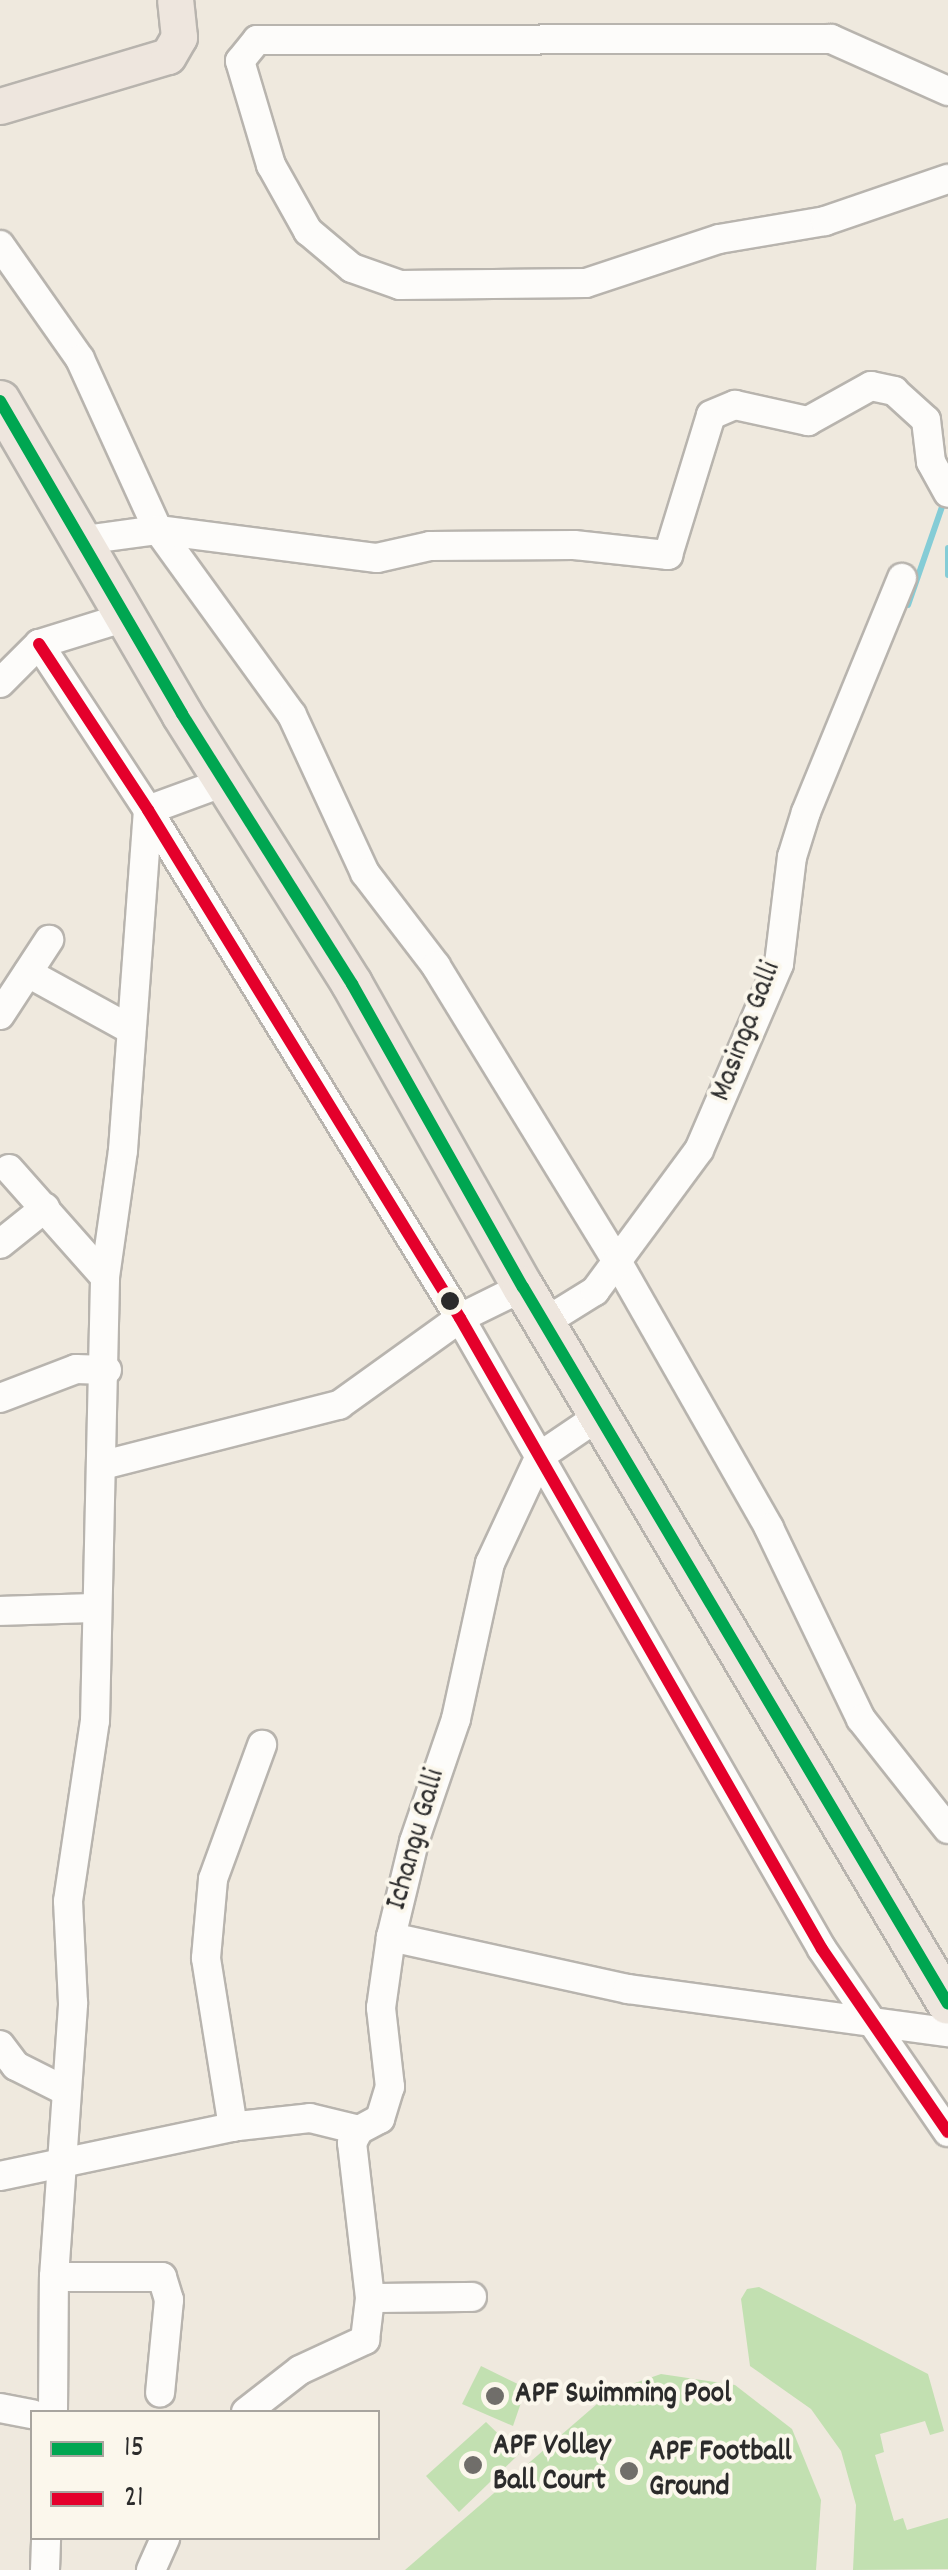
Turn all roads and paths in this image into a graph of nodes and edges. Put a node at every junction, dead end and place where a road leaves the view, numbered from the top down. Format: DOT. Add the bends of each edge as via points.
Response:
graph roads {
  1 [pos="175,0"];
  2 [pos="948,92"];
  3 [pos="0,106"];
  4 [pos="948,179"];
  5 [pos="0,244"];
  6 [pos="0,400"];
  7 [pos="948,494"];
  8 [pos="158,530"];
  9 [pos="84,540"];
  10 [pos="902,578"];
  11 [pos="130,616"];
  12 [pos="38,644"];
  13 [pos="0,682"];
  14 [pos="224,782"];
  15 [pos="148,810"];
  16 [pos="49,940"];
  17 [pos="28,973"];
  18 [pos="0,1015"];
  19 [pos="130,1029"];
  20 [pos="9,1169"];
  21 [pos="45,1208"];
  22 [pos="0,1244"];
  23 [pos="617,1261"];
  24 [pos="104,1277"];
  25 [pos="523,1287"];
  26 [pos="460,1318"];
  27 [pos="544,1322"];
  28 [pos="107,1370"];
  29 [pos="0,1398"];
  30 [pos="602,1414"];
  31 [pos="540,1456"];
  32 [pos="102,1465"];
  33 [pos="95,1608"];
  34 [pos="0,1611"];
  35 [pos="262,1746"];
  36 [pos="948,1829"];
  37 [pos="392,1937"];
  38 [pos="948,2004"];
  39 [pos="869,2018"];
  40 [pos="948,2032"];
  41 [pos="0,2046"];
  42 [pos="64,2090"];
  43 [pos="233,2127"];
  44 [pos="359,2130"];
  45 [pos="948,2132"];
  46 [pos="65,2167"];
  47 [pos="0,2176"];
  48 [pos="54,2276"];
  49 [pos="370,2298"];
  50 [pos="472,2298"];
  51 [pos="160,2392"];
  52 [pos="0,2408"];
  53 [pos="53,2410"];
  54 [pos="249,2410"];
  55 [pos="30,2414"];
  56 [pos="46,2540"];
  57 [pos="164,2540"];
  58 [pos="45,2570"];
  59 [pos="150,2570"];
  1 -- 3 [label="main road" via="180,37 168,56"];
  2 -- 4 [label="street" via="831,39 257,40 240,61 271,165 308,231 352,268 400,285 586,283 719,239 825,221"];
  5 -- 8 [label="street" via="80,358"];
  6 -- 9 [label="highway"];
  7 -- 8 [label="street" via="930,462 926,420 894,391 871,386 808,421 734,406 712,415 668,555 574,545 430,546 377,558"];
  8 -- 9 [label="street"];
  8 -- 23 [label="street" via="292,715 365,873 436,966"];
  9 -- 11 [label="highway"];
  10 -- 23 [label="street, Masinga Galli" via="806,812 792,856 778,964 723,1098 698,1150"];
  11 -- 12 [label="street"];
  11 -- 14 [label="highway"];
  12 -- 13 [label="street"];
  12 -- 15 [label="street"];
  14 -- 15 [label="street"];
  14 -- 25 [label="highway" via="352,984"];
  15 -- 19 [label="street"];
  15 -- 26 [label="street"];
  16 -- 17 [label="street"];
  17 -- 18 [label="street"];
  17 -- 19 [label="street"];
  19 -- 24 [label="street" via="123,1150"];
  20 -- 21 [label="street"];
  21 -- 22 [label="street"];
  21 -- 24 [label="street"];
  23 -- 27 [label="street, Masinga Galli" via="595,1291"];
  23 -- 36 [label="street" via="769,1528 861,1718"];
  24 -- 28 [label="street"];
  25 -- 26 [label="street"];
  25 -- 27 [label="highway"];
  26 -- 31 [label="street"];
  26 -- 32 [label="street" via="339,1405"];
  27 -- 30 [label="highway"];
  28 -- 29 [label="street" via="76,1369"];
  28 -- 32 [label="street"];
  30 -- 31 [label="street"];
  30 -- 38 [label="highway"];
  31 -- 37 [label="street, Ichangu Galli" via="490,1563 456,1719 414,1842"];
  31 -- 39 [label="street" via="822,1949"];
  32 -- 33 [label="street"];
  33 -- 34 [label="street"];
  33 -- 42 [label="street" via="91,1757 68,1901 73,2003"];
  35 -- 43 [label="street" via="213,1879 206,1958"];
  37 -- 39 [label="street, Ichangu Galli" via="628,1989"];
  37 -- 44 [label="street" via="381,2008 390,2087 380,2120"];
  39 -- 40 [label="street, Ichangu Galli"];
  39 -- 45 [label="street"];
  41 -- 42 [label="street" via="16,2066"];
  42 -- 46 [label="street"];
  43 -- 44 [label="street" via="310,2118"];
  43 -- 46 [label="street"];
  44 -- 49 [label="street" via="352,2144"];
  46 -- 47 [label="street"];
  46 -- 48 [label="street"];
  48 -- 51 [label="street" via="162,2277 168,2300"];
  48 -- 53 [label="street"];
  49 -- 50 [label="street"];
  49 -- 54 [label="street" via="365,2340 300,2370"];
  52 -- 55 [label="street"];
  56 -- 58 [label="street"];
  57 -- 59 [label="street"];
}
